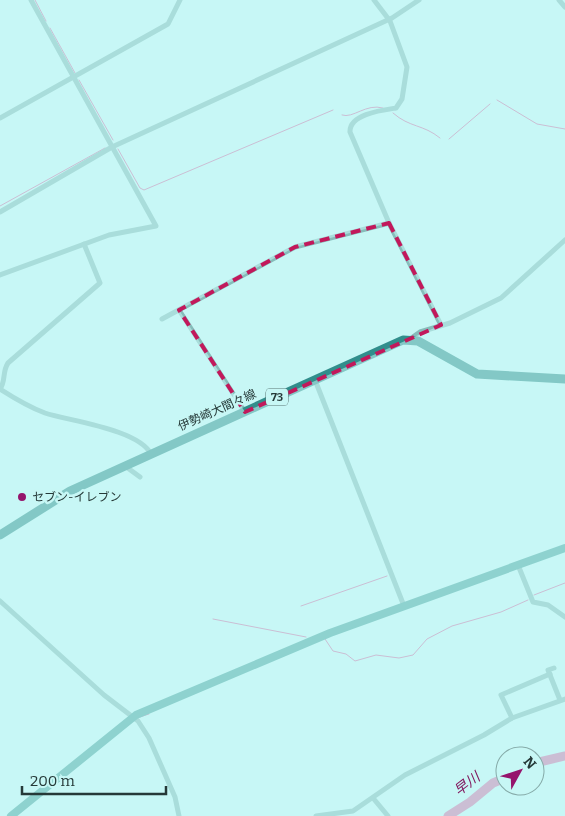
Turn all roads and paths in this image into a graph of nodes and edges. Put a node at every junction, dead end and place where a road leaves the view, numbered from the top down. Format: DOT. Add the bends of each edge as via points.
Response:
graph roads {
  1 [pos="31,0"];
  2 [pos="180,0"];
  3 [pos="374,0"];
  4 [pos="419,0"];
  5 [pos="559,0"];
  6 [pos="565,8"];
  7 [pos="389,19"];
  8 [pos="74,77"];
  9 [pos="0,118"];
  10 [pos="112,147"];
  11 [pos="0,212"];
  12 [pos="389,222"];
  13 [pos="565,240"];
  14 [pos="84,244"];
  15 [pos="0,274"];
  16 [pos="179,310"];
  17 [pos="162,319"];
  18 [pos="441,325"];
  19 [pos="410,339"];
  20 [pos="315,380"];
  21 [pos="565,380"];
  22 [pos="0,389"];
  23 [pos="245,412"];
  24 [pos="151,454"];
  25 [pos="125,466"];
  26 [pos="140,477"];
  27 [pos="0,535"];
  28 [pos="565,548"];
  29 [pos="518,565"];
  30 [pos="0,601"];
  31 [pos="404,606"];
  32 [pos="565,617"];
  33 [pos="554,668"];
  34 [pos="550,674"];
  35 [pos="562,699"];
  36 [pos="133,716"];
  37 [pos="512,718"];
  38 [pos="373,798"];
  39 [pos="11,816"];
  40 [pos="178,816"];
  41 [pos="316,816"];
  42 [pos="388,816"];
  1 -- 8 [label="street"];
  2 -- 8 [label="street" via="168,24"];
  3 -- 7 [label="street"];
  4 -- 7 [label="street"];
  5 -- 6 [label="street"];
  7 -- 10 [label="street"];
  7 -- 12 [label="street" via="407,67 402,99 398,107 365,116 350,128 352,140"];
  8 -- 9 [label="street"];
  8 -- 10 [label="street"];
  10 -- 11 [label="street"];
  10 -- 14 [label="street" via="156,226 109,235"];
  12 -- 16 [label="street" via="295,247"];
  12 -- 18 [label="street"];
  13 -- 18 [label="street" via="505,296"];
  14 -- 15 [label="street"];
  14 -- 22 [label="street" via="100,283 11,360 5,368 4,383"];
  16 -- 17 [label="street"];
  16 -- 23 [label="street"];
  18 -- 19 [label="street"];
  19 -- 20 [label="main road, 伊勢崎大間々線 / 73" via="398,341"];
  19 -- 21 [label="main road" via="477,374"];
  20 -- 23 [label="main road, 伊勢崎大間々線 / 73"];
  20 -- 31 [label="street"];
  22 -- 24 [label="street" via="43,412 87,421 123,435"];
  23 -- 24 [label="main road, 伊勢崎大間々線 / 73"];
  24 -- 25 [label="main road, 伊勢崎大間々線 / 73"];
  25 -- 26 [label="street"];
  25 -- 27 [label="main road, 伊勢崎大間々線 / 73" via="70,491"];
  28 -- 29 [label="street"];
  29 -- 31 [label="street"];
  29 -- 32 [label="street" via="533,602 548,605"];
  30 -- 36 [label="street" via="104,695"];
  31 -- 36 [label="street" via="325,635"];
  33 -- 34 [label="street" via="548,670"];
  34 -- 35 [label="street"];
  34 -- 37 [label="street" via="501,694"];
  35 -- 37 [label="street"];
  36 -- 39 [label="street"];
  36 -- 40 [label="street" via="149,738 175,797"];
  37 -- 38 [label="street" via="405,775"];
  38 -- 41 [label="street" via="353,811"];
  38 -- 42 [label="street"];
}
